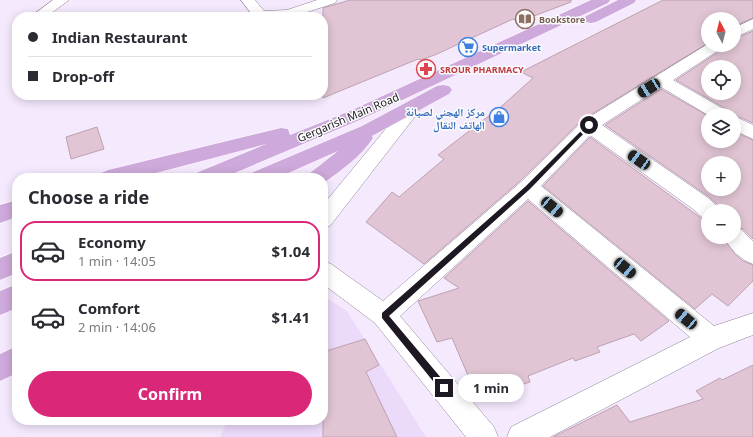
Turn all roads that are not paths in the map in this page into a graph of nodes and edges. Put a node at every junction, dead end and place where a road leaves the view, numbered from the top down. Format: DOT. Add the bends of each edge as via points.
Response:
graph roads {
  1 [pos="62,0"];
  2 [pos="248,0"];
  3 [pos="330,0"];
  4 [pos="603,0"];
  5 [pos="629,0"];
  6 [pos="44,12"];
  7 [pos="258,12"];
  8 [pos="296,12"];
  9 [pos="753,23"];
  10 [pos="741,30"];
  11 [pos="706,52"];
  12 [pos="661,80"];
  13 [pos="414,106"];
  14 [pos="709,108"];
  15 [pos="356,115"];
  16 [pos="589,125"];
  17 [pos="741,126"];
  18 [pos="369,130"];
  19 [pos="753,133"];
  20 [pos="128,173"];
  21 [pos="215,173"];
  22 [pos="270,173"];
  23 [pos="324,173"];
  24 [pos="528,187"];
  25 [pos="701,204"];
  26 [pos="12,210"];
  27 [pos="0,214"];
  28 [pos="328,214"];
  29 [pos="741,243"];
  30 [pos="753,255"];
  31 [pos="12,264"];
  32 [pos="0,270"];
  33 [pos="328,275"];
  34 [pos="12,298"];
  35 [pos="0,304"];
  36 [pos="384,315"];
  37 [pos="753,324"];
  38 [pos="710,339"];
  39 [pos="12,362"];
  40 [pos="0,368"];
  41 [pos="484,437"];
  42 [pos="520,437"];
  1 -- 6 [label="street"];
  2 -- 7 [label="street"];
  3 -- 8 [label="street"];
  4 -- 15 [label="main road, Gergarish Main Road"];
  5 -- 13 [label="main road, Gergarish Main Road"];
  9 -- 10 [label="street"];
  11 -- 12 [label="street"];
  12 -- 14 [label="street"];
  12 -- 16 [label="street"];
  13 -- 18 [label="main road, Gergarish Main Road"];
  13 -- 28 [label="street"];
  15 -- 20 [label="main road"];
  15 -- 21 [label="main road, Gergarish Main Road"];
  16 -- 24 [label="street"];
  16 -- 25 [label="street"];
  17 -- 19 [label="street"];
  18 -- 22 [label="main road, Gergarish Main Road"];
  18 -- 23 [label="main road" via="344,158"];
  24 -- 36 [label="street"];
  24 -- 38 [label="street"];
  26 -- 27 [label="main road"];
  29 -- 30 [label="street"];
  31 -- 32 [label="main road"];
  33 -- 36 [label="street"];
  34 -- 35 [label="main road"];
  36 -- 41 [label="street"];
  37 -- 38 [label="street"];
  38 -- 42 [label="street"];
  39 -- 40 [label="main road"];
}
